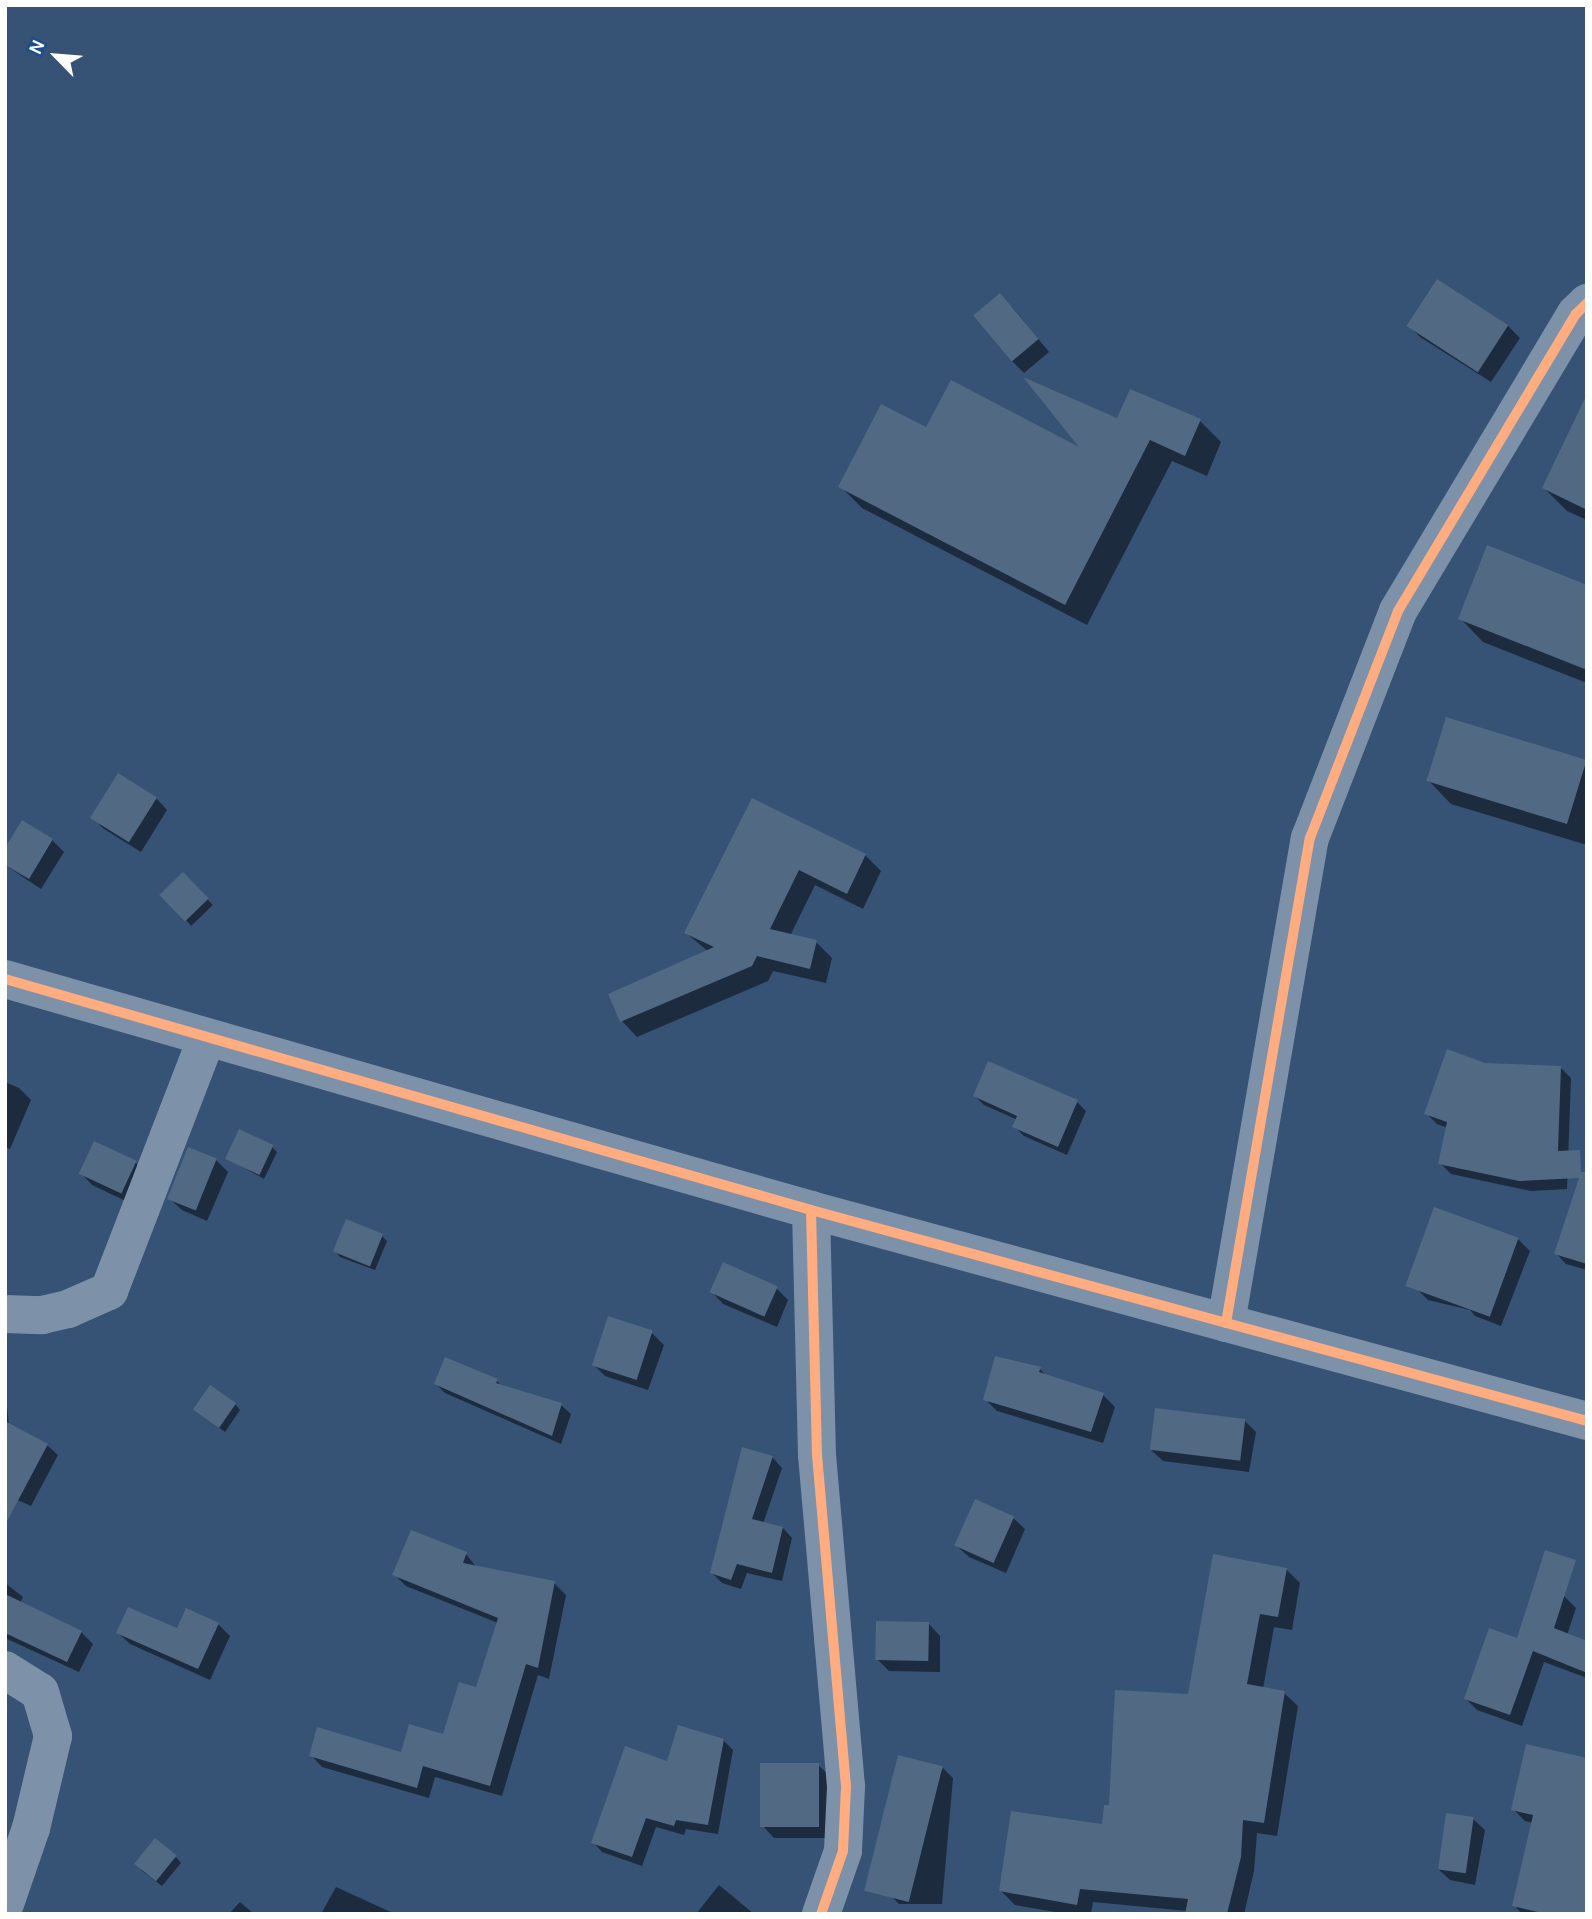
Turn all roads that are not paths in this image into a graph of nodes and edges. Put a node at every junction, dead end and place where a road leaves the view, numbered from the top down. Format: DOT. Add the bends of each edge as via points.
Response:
graph roads {
  1 [pos="1587,303"];
  2 [pos="5,979"];
  3 [pos="207,1037"];
  4 [pos="811,1210"];
  5 [pos="5,1314"];
  6 [pos="1226,1323"];
  7 [pos="1587,1421"];
  8 [pos="5,1670"];
  9 [pos="5,1904"];
  10 [pos="821,1914"];
  1 -- 6 [label="street" via="1576,314 1398,611 1310,838"];
  2 -- 3 [label="street"];
  3 -- 4 [label="street"];
  3 -- 5 [label="street" via="109,1291 42,1315"];
  4 -- 6 [label="street"];
  4 -- 10 [label="street" via="817,1455 846,1787 843,1851"];
  6 -- 7 [label="street"];
  8 -- 9 [label="street" via="40,1692 53,1736 31,1828"];
}
